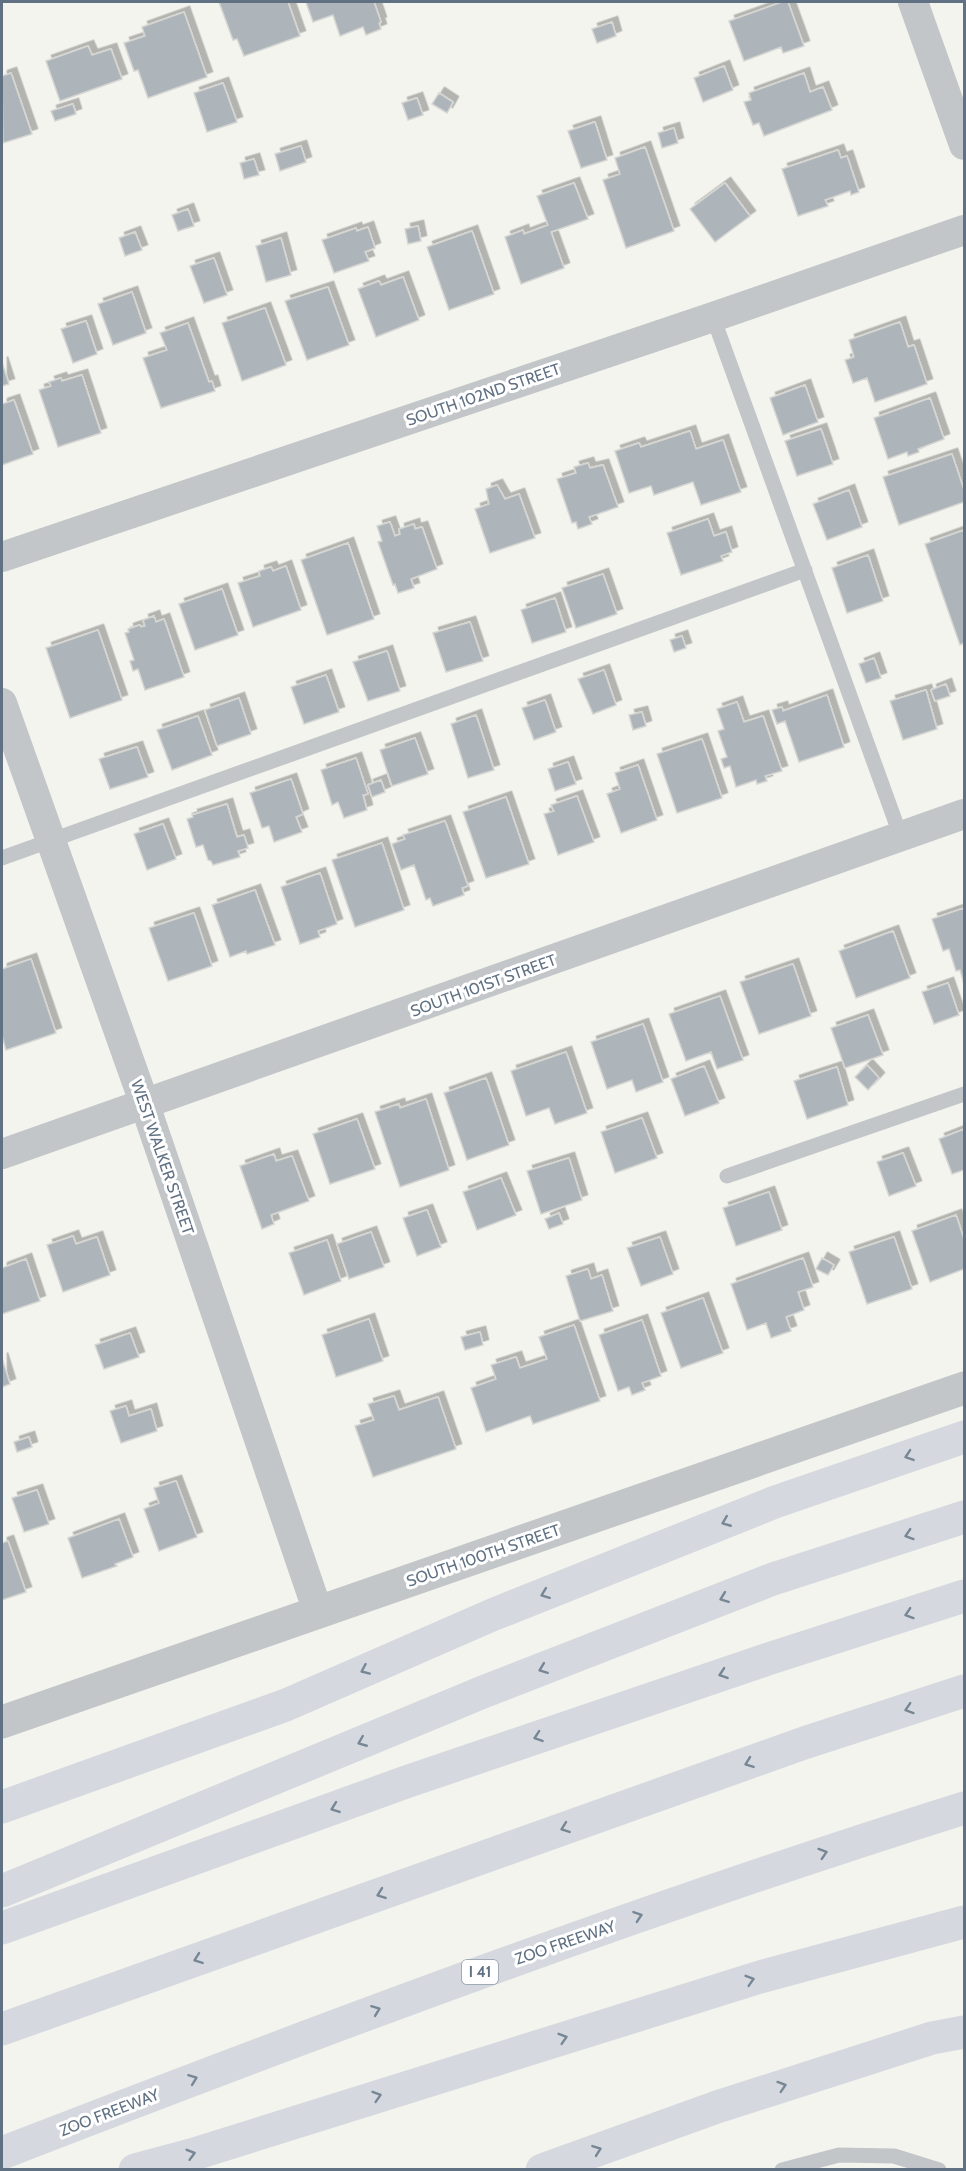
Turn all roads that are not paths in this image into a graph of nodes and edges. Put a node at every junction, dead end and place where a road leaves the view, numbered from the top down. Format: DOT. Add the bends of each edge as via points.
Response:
graph roads {
  1 [pos="913,2"];
  2 [pos="964,145"];
  3 [pos="964,230"];
  4 [pos="713,317"];
  5 [pos="2,557"];
  6 [pos="805,570"];
  7 [pos="2,703"];
  8 [pos="964,814"];
  9 [pos="901,837"];
  10 [pos="51,841"];
  11 [pos="2,858"];
  12 [pos="964,1094"];
  13 [pos="145,1105"];
  14 [pos="2,1154"];
  15 [pos="727,1176"];
  16 [pos="964,1388"];
  17 [pos="964,1437"];
  18 [pos="964,1517"];
  19 [pos="964,1596"];
  20 [pos="318,1612"];
  21 [pos="964,1691"];
  22 [pos="2,1722"];
  23 [pos="2,1807"];
  24 [pos="964,1808"];
  25 [pos="2,1891"];
  26 [pos="964,1923"];
  27 [pos="2,1928"];
  28 [pos="2,2029"];
  29 [pos="964,2032"];
  30 [pos="2,2153"];
  31 [pos="135,2169"];
  32 [pos="542,2169"];
  33 [pos="782,2169"];
  34 [pos="939,2169"];
  1 -- 2 [label="street"];
  3 -- 4 [label="street, SOUTH 102ND STREET"];
  4 -- 5 [label="street, SOUTH 102ND STREET"];
  4 -- 6 [label="lane"];
  6 -- 9 [label="lane"];
  6 -- 10 [label="lane"];
  7 -- 10 [label="street, WEST WALKER STREET"];
  8 -- 9 [label="street, SOUTH 101ST STREET"];
  9 -- 13 [label="street, SOUTH 101ST STREET"];
  10 -- 11 [label="lane"];
  10 -- 13 [label="street, WEST WALKER STREET"];
  12 -- 15 [label="lane"];
  13 -- 14 [label="street, SOUTH 101ST STREET"];
  13 -- 20 [label="street, WEST WALKER STREET"];
  16 -- 20 [label="street, SOUTH 100TH STREET"];
  17 -- 23 [label="highway, one-way" via="775,1502 492,1615 286,1705"];
  18 -- 25 [label="highway, one-way" via="773,1579 495,1688"];
  19 -- 27 [label="highway, one-way" via="406,1782"];
  20 -- 22 [label="street, SOUTH 100TH STREET"];
  21 -- 28 [label="highway, one-way" via="804,1743"];
  30 -- 24 [label="highway, ZOO FREEWAY / I 41, one-way" via="509,1961"];
  31 -- 26 [label="highway, one-way" via="760,1977"];
  32 -- 29 [label="highway, one-way" via="728,2103 932,2038"];
  33 -- 34 [label="lane" via="839,2155 894,2156"];
}
